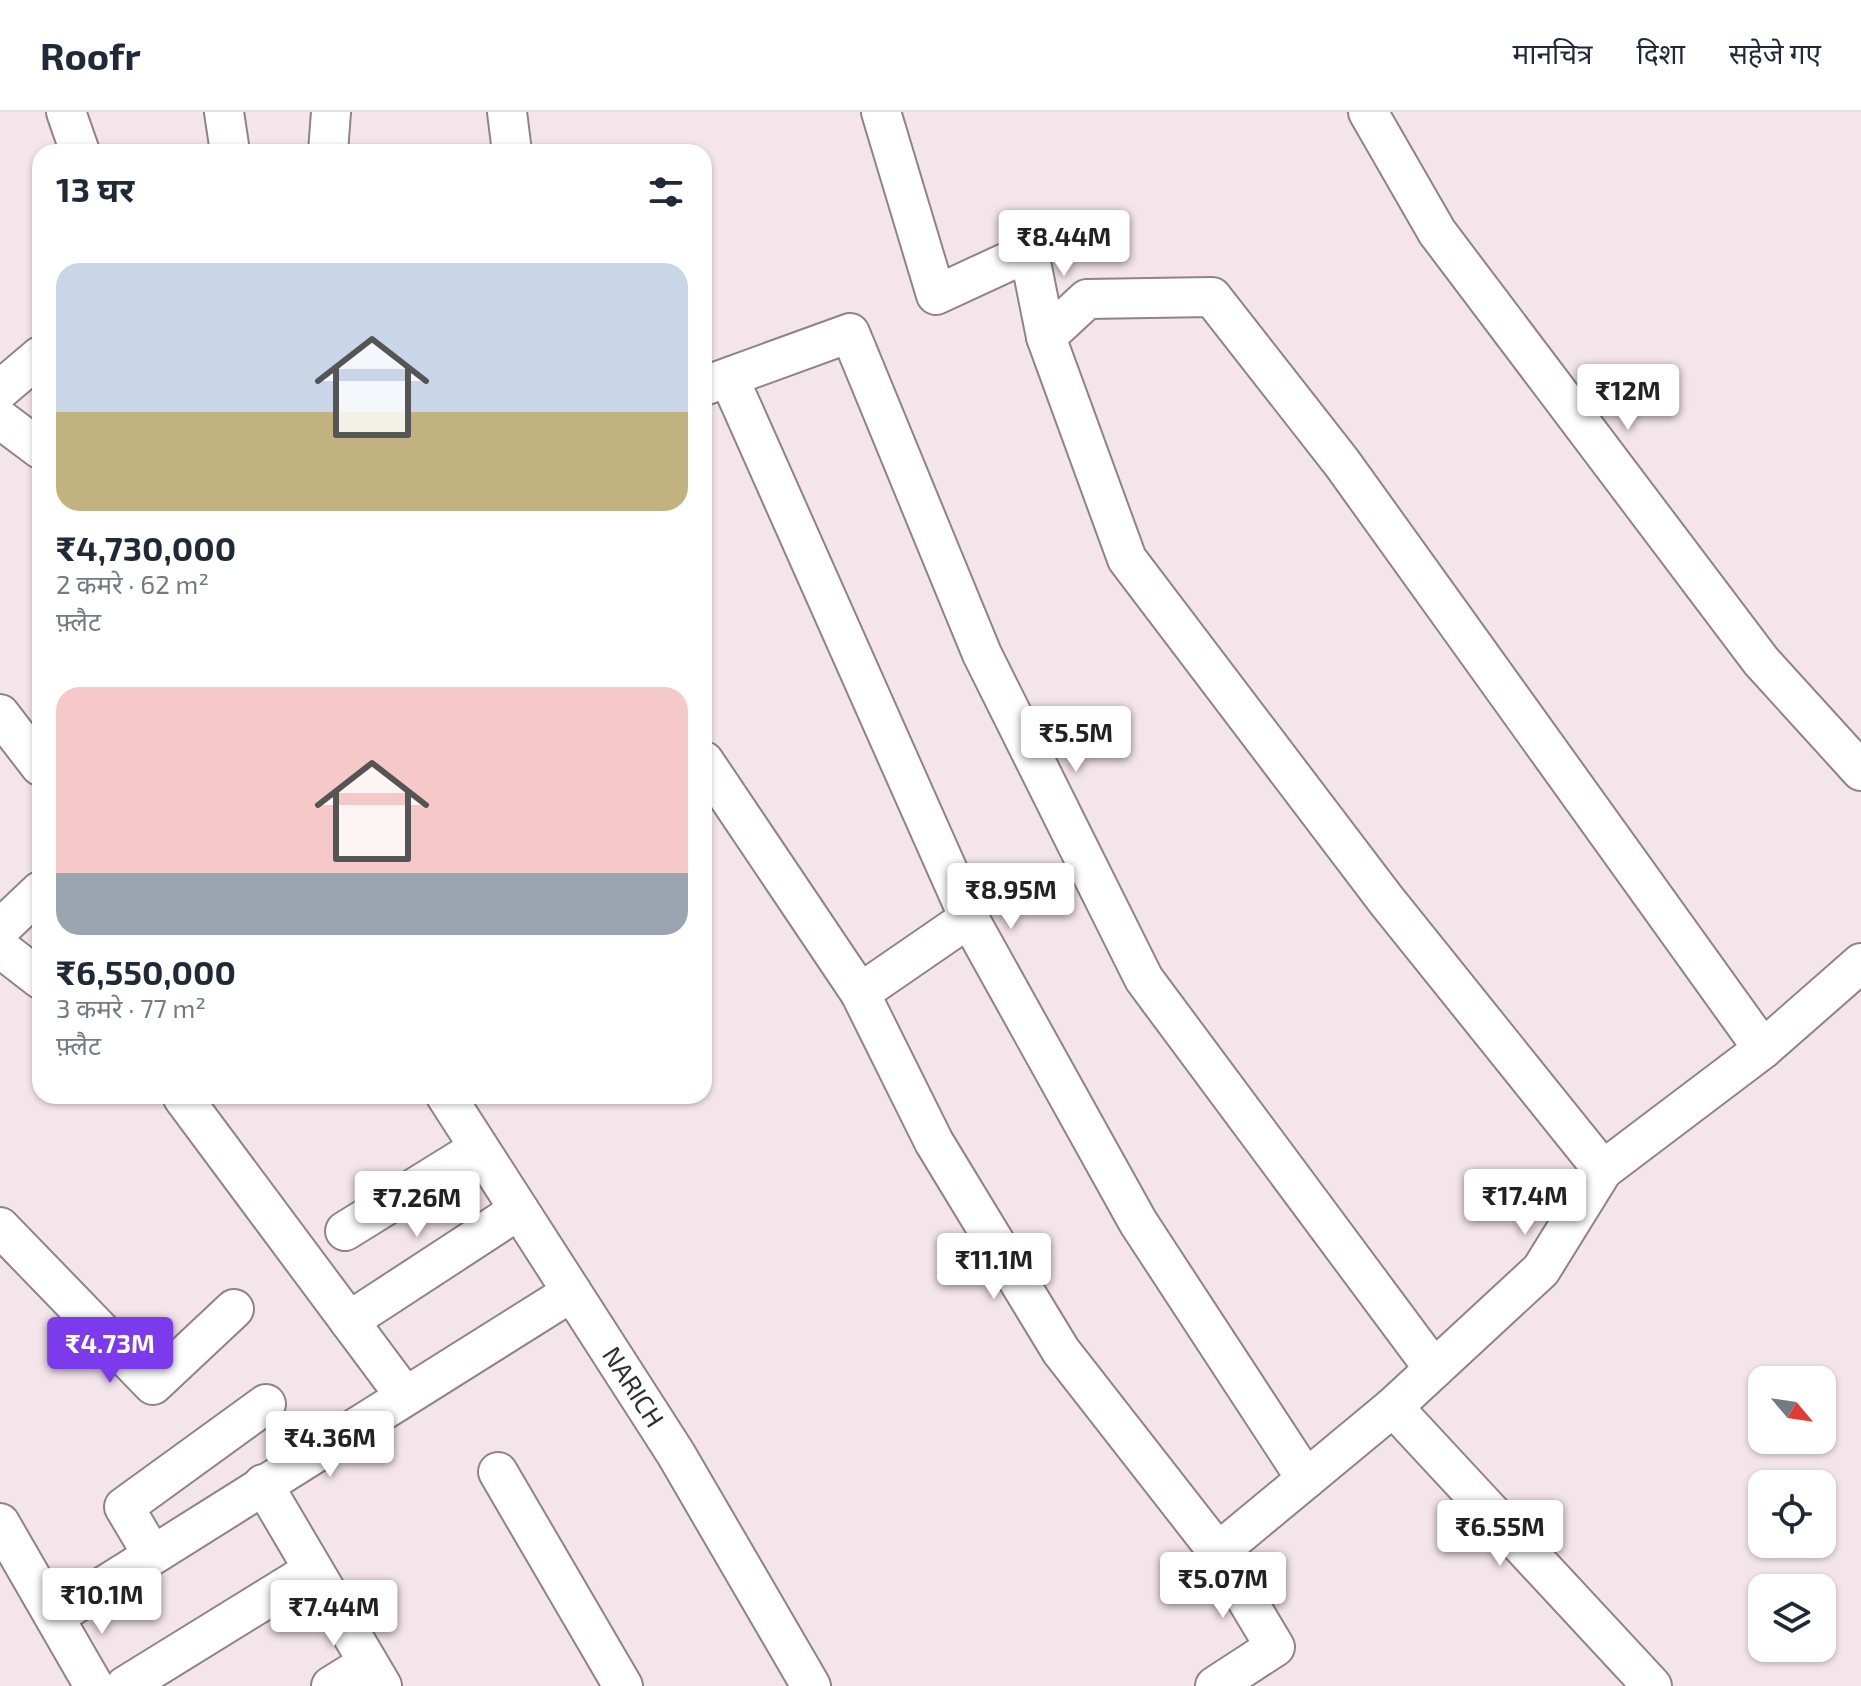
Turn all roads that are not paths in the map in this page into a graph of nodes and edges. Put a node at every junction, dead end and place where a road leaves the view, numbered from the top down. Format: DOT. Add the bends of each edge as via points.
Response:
graph roads {
  1 [pos="66,112"];
  2 [pos="224,112"];
  3 [pos="331,112"];
  4 [pos="507,112"];
  5 [pos="881,112"];
  6 [pos="1368,112"];
  7 [pos="77,144"];
  8 [pos="229,144"];
  9 [pos="329,144"];
  10 [pos="511,144"];
  11 [pos="1046,337"];
  12 [pos="32,363"];
  13 [pos="716,382"];
  14 [pos="0,390"];
  15 [pos="0,419"];
  16 [pos="32,443"];
  17 [pos="0,714"];
  18 [pos="32,756"];
  19 [pos="1861,771"];
  20 [pos="712,779"];
  21 [pos="32,899"];
  22 [pos="969,918"];
  23 [pos="0,929"];
  24 [pos="0,948"];
  25 [pos="1861,963"];
  26 [pos="32,973"];
  27 [pos="860,993"];
  28 [pos="1763,1049"];
  29 [pos="187,1104"];
  30 [pos="451,1104"];
  31 [pos="479,1148"];
  32 [pos="1603,1170"];
  33 [pos="519,1210"];
  34 [pos="0,1227"];
  35 [pos="345,1231"];
  36 [pos="572,1292"];
  37 [pos="234,1309"];
  38 [pos="349,1321"];
  39 [pos="1434,1369"];
  40 [pos="405,1396"];
  41 [pos="266,1404"];
  42 [pos="1393,1407"];
  43 [pos="498,1472"];
  44 [pos="1306,1479"];
  45 [pos="263,1484"];
  46 [pos="0,1523"];
  47 [pos="1218,1552"];
  48 [pos="152,1554"];
  49 [pos="313,1570"];
  50 [pos="56,1616"];
  51 [pos="375,1675"];
  52 [pos="94,1686"];
  53 [pos="125,1686"];
  54 [pos="331,1686"];
  55 [pos="623,1686"];
  56 [pos="811,1686"];
  57 [pos="1215,1686"];
  58 [pos="1652,1686"];
  1 -- 7 [label="street"];
  2 -- 8 [label="street"];
  3 -- 9 [label="street"];
  4 -- 10 [label="street"];
  5 -- 11 [label="street" via="936,295 1029,252"];
  6 -- 19 [label="street" via="1447,245 1761,661"];
  11 -- 28 [label="street" via="1087,299 1212,297 1342,463"];
  11 -- 32 [label="street" via="1127,559 1386,900"];
  12 -- 14 [label="street"];
  13 -- 22 [label="street"];
  13 -- 39 [label="street" via="850,333 982,654 1144,979"];
  15 -- 16 [label="street"];
  17 -- 18 [label="street"];
  20 -- 27 [label="street"];
  21 -- 23 [label="street"];
  22 -- 27 [label="street"];
  22 -- 44 [label="street" via="1138,1222"];
  24 -- 26 [label="street"];
  25 -- 28 [label="street"];
  27 -- 47 [label="street" via="934,1142 1061,1351"];
  28 -- 32 [label="street"];
  29 -- 38 [label="street"];
  30 -- 31 [label="street, NARICH"];
  31 -- 33 [label="street, NARICH"];
  31 -- 35 [label="street"];
  32 -- 39 [label="street" via="1541,1270"];
  33 -- 36 [label="street, NARICH"];
  33 -- 38 [label="street"];
  34 -- 37 [label="street" via="153,1385"];
  36 -- 40 [label="street"];
  36 -- 56 [label="street, NARICH" via="676,1454"];
  38 -- 40 [label="street"];
  39 -- 42 [label="street"];
  40 -- 45 [label="street"];
  41 -- 48 [label="street" via="124,1507"];
  42 -- 44 [label="street"];
  42 -- 58 [label="street"];
  43 -- 55 [label="street"];
  44 -- 47 [label="street"];
  45 -- 48 [label="street"];
  45 -- 49 [label="street"];
  46 -- 50 [label="street"];
  47 -- 57 [label="street" via="1275,1647"];
  48 -- 50 [label="street"];
  49 -- 51 [label="street"];
  49 -- 53 [label="street"];
  50 -- 52 [label="street"];
  51 -- 54 [label="street"];
}
